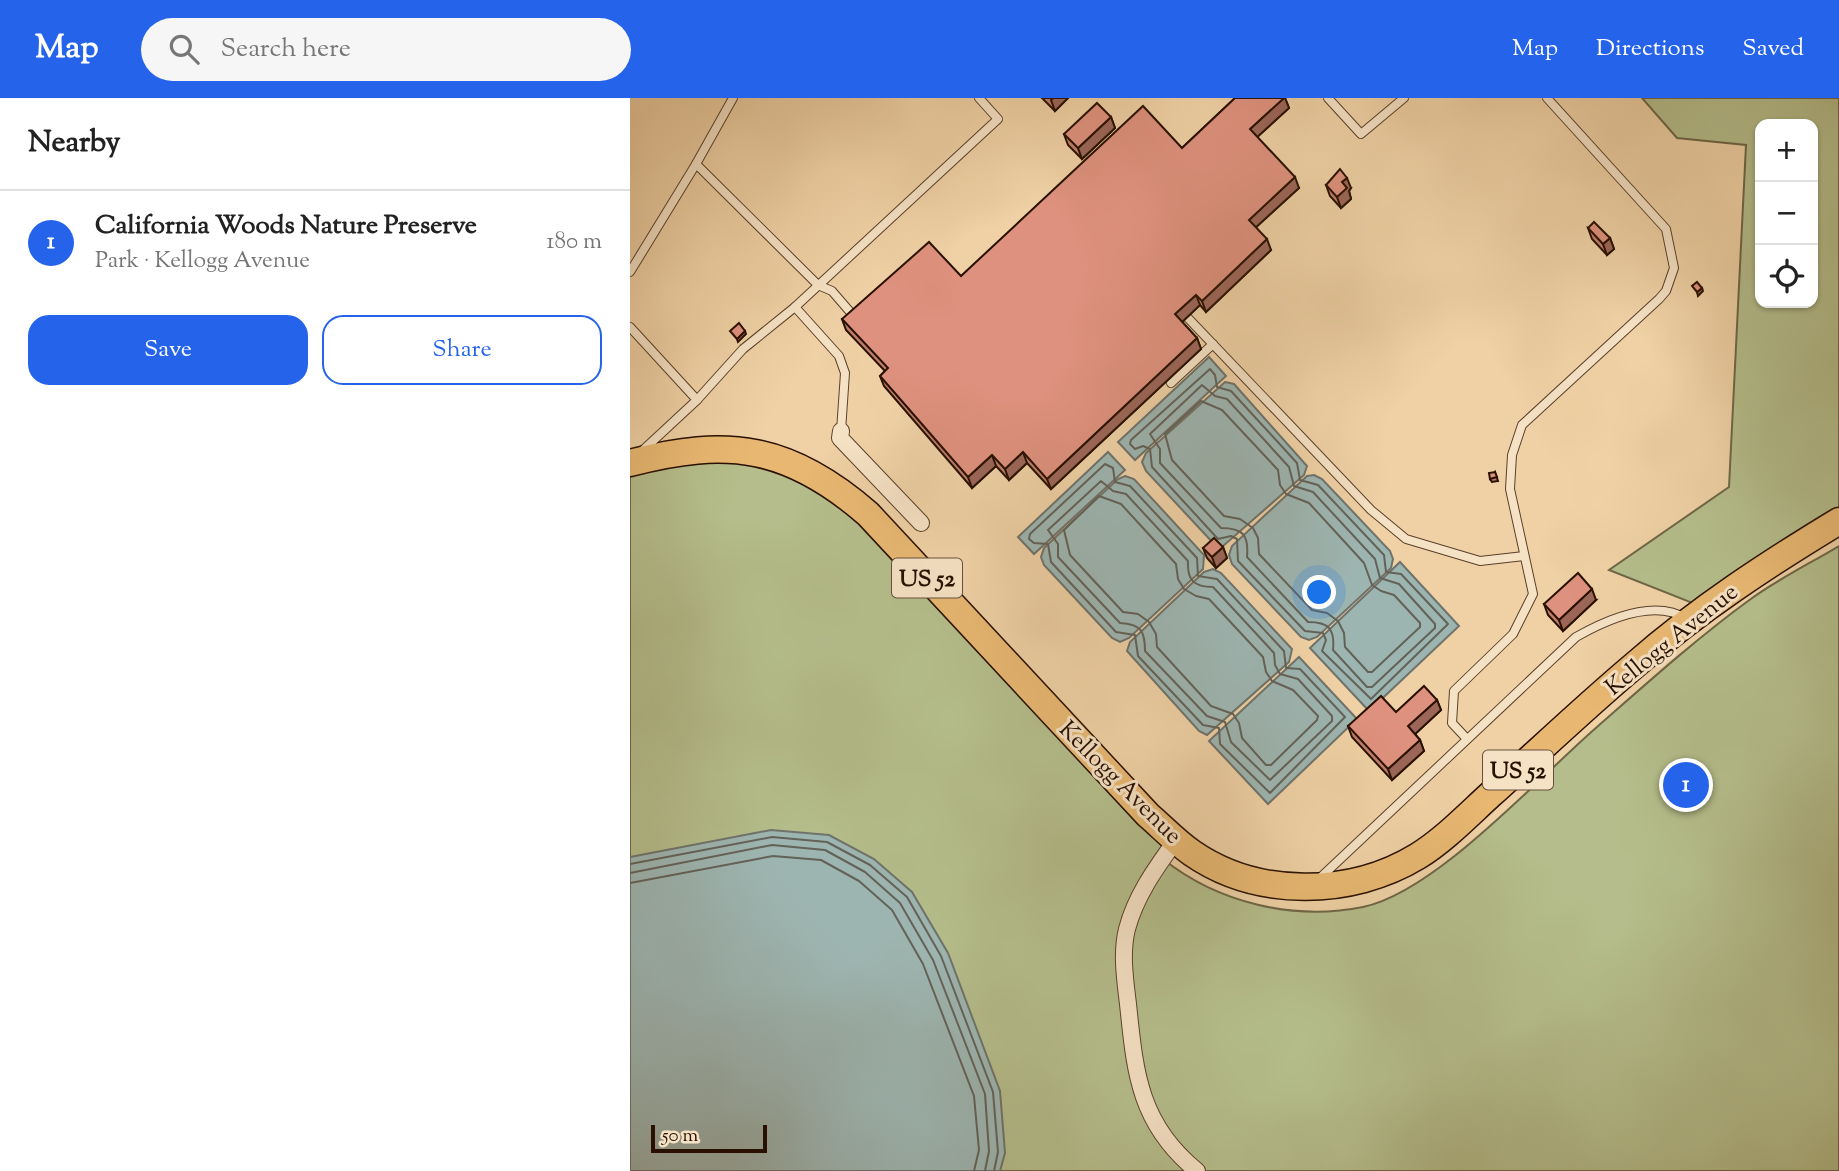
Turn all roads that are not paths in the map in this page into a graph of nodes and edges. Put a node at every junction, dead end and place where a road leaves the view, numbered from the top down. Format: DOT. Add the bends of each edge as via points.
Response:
graph roads {
  1 [pos="733,98"];
  2 [pos="979,98"];
  3 [pos="1328,98"];
  4 [pos="1386,98"];
  5 [pos="1404,98"];
  6 [pos="1547,98"];
  7 [pos="1394,106"];
  8 [pos="696,164"];
  9 [pos="633,258"];
  10 [pos="630,272"];
  11 [pos="818,285"];
  12 [pos="794,307"];
  13 [pos="851,313"];
  14 [pos="1187,317"];
  15 [pos="630,327"];
  16 [pos="1213,344"];
  17 [pos="1171,383"];
  18 [pos="697,400"];
  19 [pos="841,431"];
  20 [pos="630,463"];
  21 [pos="1839,521"];
  22 [pos="921,523"];
  23 [pos="1524,556"];
  24 [pos="1690,620"];
  25 [pos="1467,739"];
  26 [pos="1176,840"];
  27 [pos="1311,887"];
  28 [pos="1197,1171"];
  1 -- 8 [label="lane"];
  2 -- 11 [label="lane" via="998,119"];
  3 -- 7 [label="lane" via="1361,134"];
  4 -- 7 [label="lane"];
  5 -- 7 [label="lane"];
  6 -- 23 [label="lane" via="1666,229 1674,268 1660,299 1522,425 1510,475"];
  8 -- 9 [label="lane"];
  8 -- 11 [label="lane"];
  9 -- 10 [label="lane"];
  11 -- 12 [label="lane"];
  11 -- 13 [label="lane" via="832,291"];
  12 -- 18 [label="lane" via="743,349"];
  12 -- 19 [label="lane" via="839,356 845,373"];
  14 -- 16 [label="lane"];
  15 -- 18 [label="lane"];
  16 -- 17 [label="lane"];
  16 -- 23 [label="lane" via="1371,510 1406,539 1480,561"];
  18 -- 20 [label="lane"];
  19 -- 22 [label="street" via="841,438"];
  20 -- 26 [label="main road, Kellogg Avenue / US 52" via="678,451 746,451 795,464 846,494"];
  21 -- 24 [label="main road, Kellogg Avenue / US 52"];
  23 -- 25 [label="lane" via="1533,594 1525,615 1513,634 1454,691 1452,723"];
  24 -- 25 [label="lane" via="1662,610 1594,626"];
  24 -- 27 [label="main road, Kellogg Avenue / US 52" via="1434,845 1381,874"];
  25 -- 27 [label="lane"];
  26 -- 27 [label="main road, Kellogg Avenue / US 52" via="1213,865 1244,877"];
  26 -- 28 [label="street" via="1135,904 1127,929 1124,969 1141,1098 1168,1142"];
}
